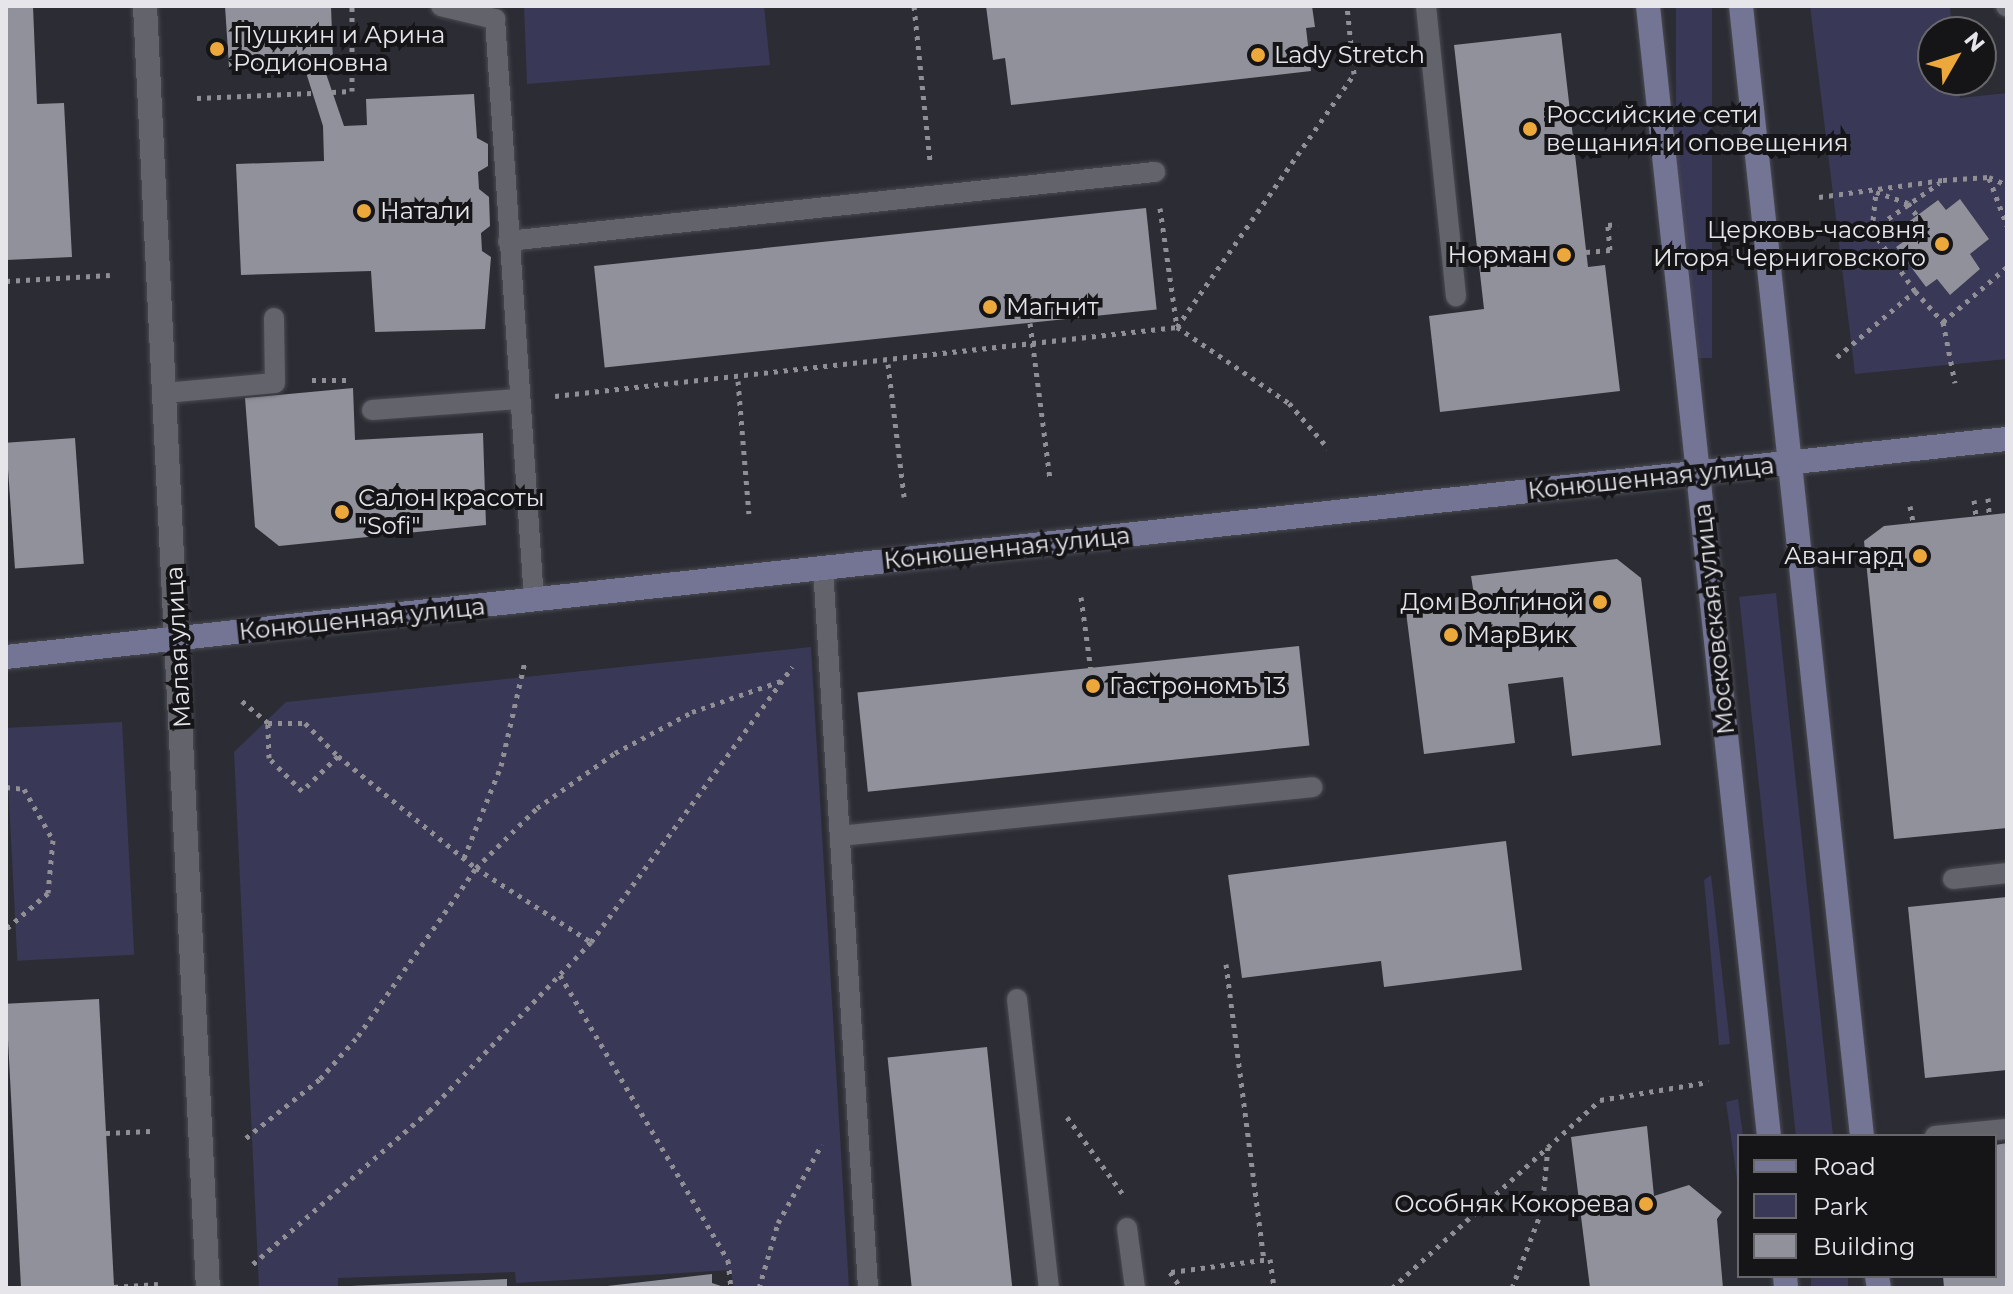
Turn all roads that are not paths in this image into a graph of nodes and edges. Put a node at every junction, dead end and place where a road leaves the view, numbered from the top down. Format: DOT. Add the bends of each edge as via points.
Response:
graph roads {
  1 [pos="145,6"];
  2 [pos="441,6"];
  3 [pos="1426,6"];
  4 [pos="1648,6"];
  5 [pos="1741,6"];
  6 [pos="1155,172"];
  7 [pos="508,241"];
  8 [pos="1456,296"];
  9 [pos="274,318"];
  10 [pos="165,393"];
  11 [pos="518,399"];
  12 [pos="372,410"];
  13 [pos="2007,439"];
  14 [pos="1790,463"];
  15 [pos="1698,473"];
  16 [pos="823,568"];
  17 [pos="534,600"];
  18 [pos="178,638"];
  19 [pos="6,657"];
  20 [pos="1312,787"];
  21 [pos="840,836"];
  22 [pos="2007,873"];
  23 [pos="1953,879"];
  24 [pos="1017,999"];
  25 [pos="2007,1129"];
  26 [pos="1769,1134"];
  27 [pos="1862,1134"];
  28 [pos="1956,1134"];
  29 [pos="1127,1228"];
  30 [pos="208,1288"];
  31 [pos="868,1288"];
  32 [pos="1049,1288"];
  33 [pos="1135,1288"];
  1 -- 10 [label="street, Малая улица"];
  2 -- 7 [label="lane" via="495,19"];
  3 -- 8 [label="lane"];
  4 -- 15 [label="main road, Московская улица"];
  5 -- 14 [label="main road"];
  6 -- 7 [label="lane"];
  7 -- 11 [label="lane"];
  9 -- 10 [label="lane" via="275,383"];
  10 -- 18 [label="street, Малая улица"];
  11 -- 12 [label="lane"];
  11 -- 17 [label="lane"];
  13 -- 14 [label="main road, Конюшенная улица"];
  14 -- 15 [label="main road, Конюшенная улица"];
  14 -- 27 [label="main road"];
  15 -- 16 [label="main road, Конюшенная улица"];
  15 -- 26 [label="main road, Московская улица"];
  16 -- 17 [label="main road, Конюшенная улица"];
  16 -- 21 [label="lane"];
  17 -- 18 [label="main road, Конюшенная улица"];
  18 -- 19 [label="main road, Конюшенная улица"];
  18 -- 30 [label="street, Малая улица"];
  20 -- 21 [label="lane"];
  21 -- 31 [label="lane"];
  22 -- 23 [label="lane"];
  24 -- 32 [label="lane"];
  25 -- 28 [label="lane"];
  29 -- 33 [label="lane"];
}
